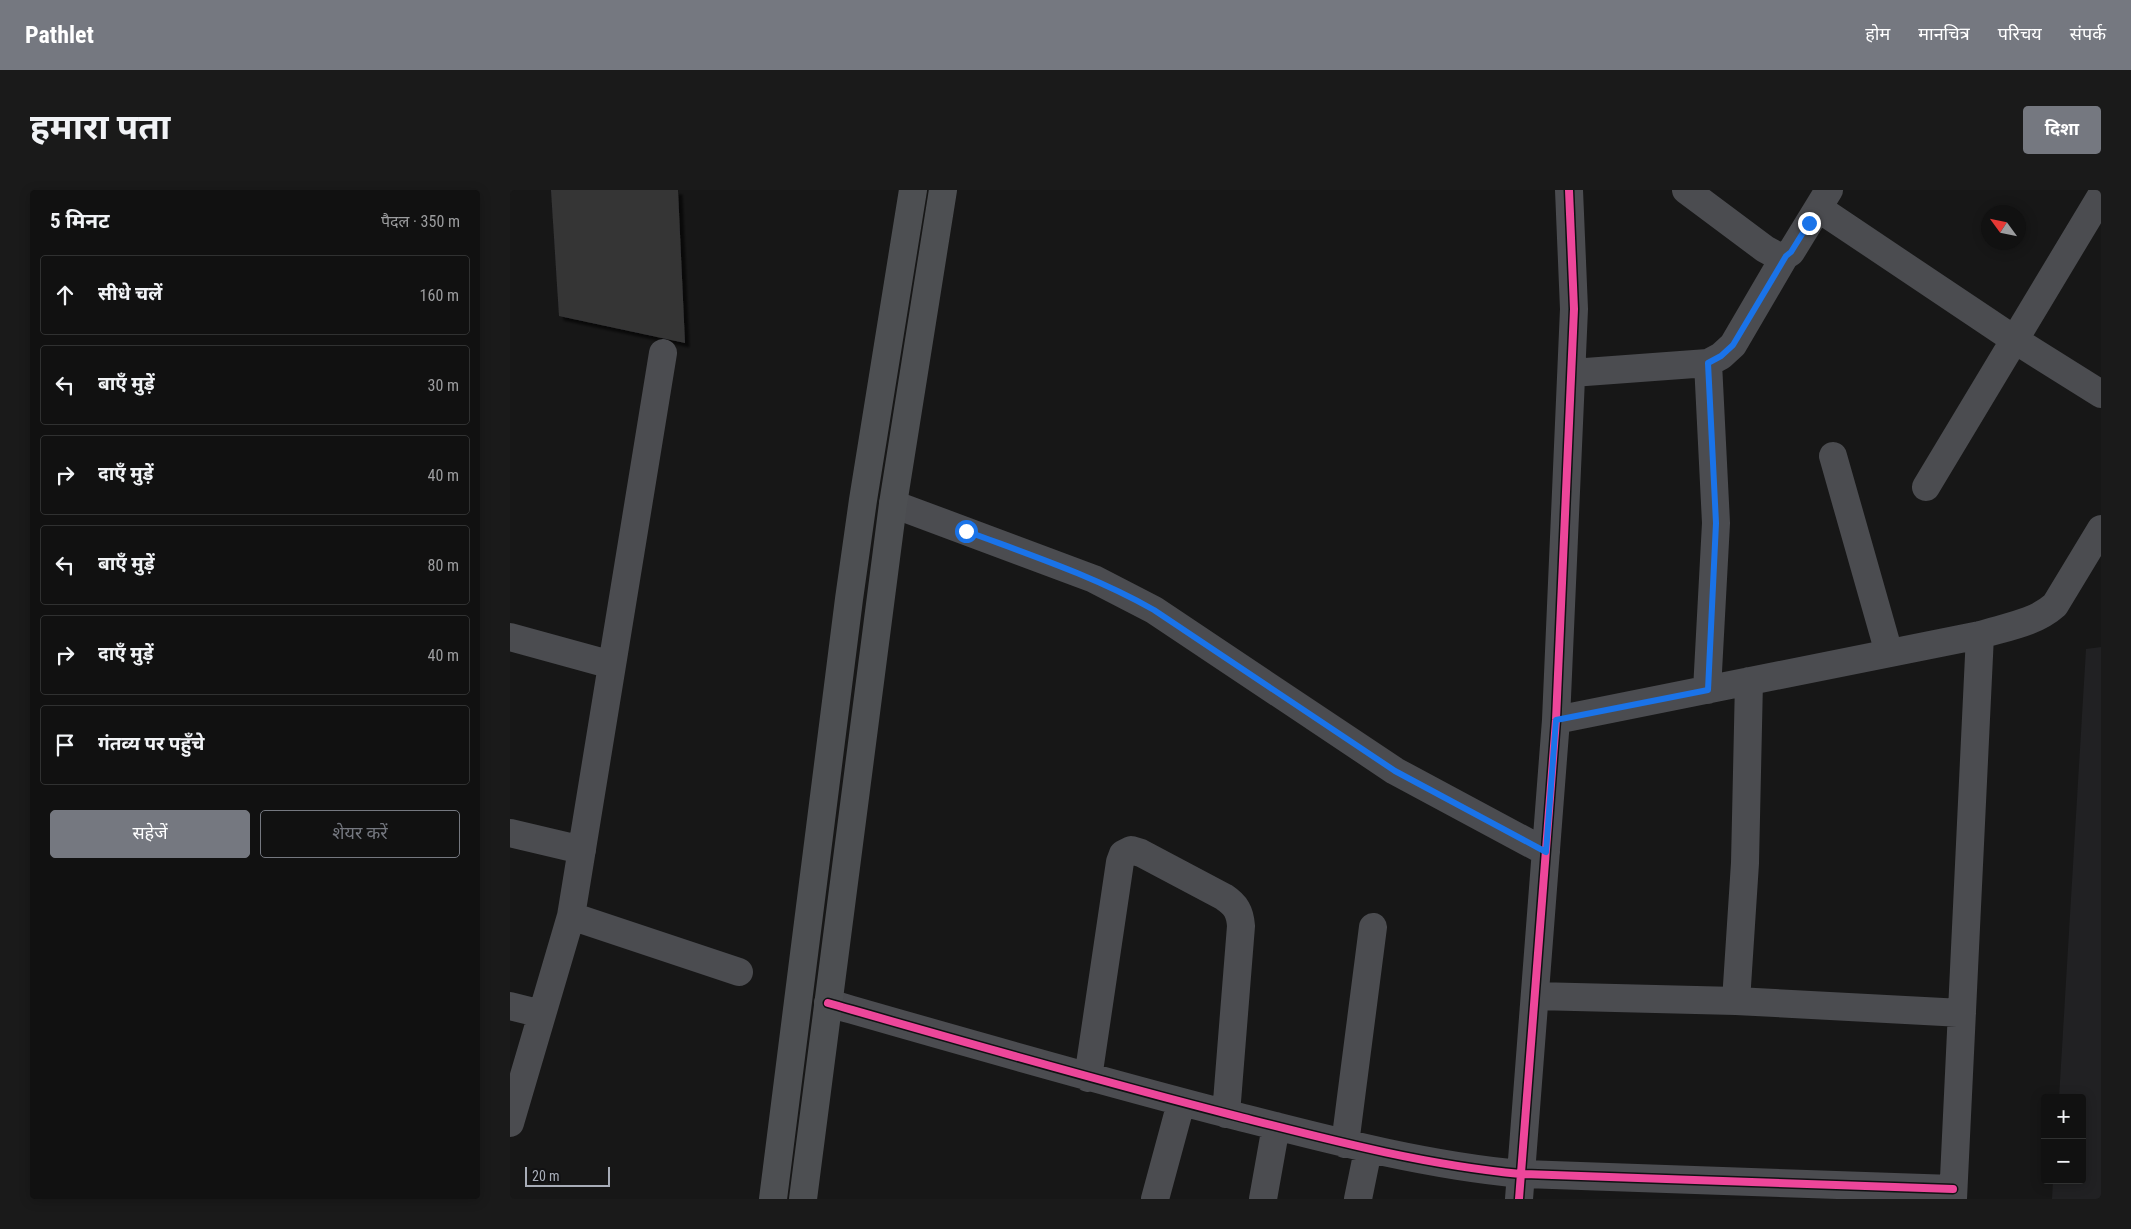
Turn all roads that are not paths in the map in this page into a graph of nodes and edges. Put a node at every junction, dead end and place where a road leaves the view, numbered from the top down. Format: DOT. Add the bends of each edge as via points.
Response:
graph roads {
  1 [pos="913,190"];
  2 [pos="943,190"];
  3 [pos="1569,190"];
  4 [pos="1686,190"];
  5 [pos="2101,196"];
  6 [pos="1824,199"];
  7 [pos="1786,256"];
  8 [pos="2015,340"];
  9 [pos="663,353"];
  10 [pos="1708,363"];
  11 [pos="1572,373"];
  12 [pos="2101,394"];
  13 [pos="1833,456"];
  14 [pos="1926,488"];
  15 [pos="893,504"];
  16 [pos="2101,529"];
  17 [pos="1980,635"];
  18 [pos="510,637"];
  19 [pos="1889,653"];
  20 [pos="612,666"];
  21 [pos="1749,681"];
  22 [pos="1708,690"];
  23 [pos="1556,720"];
  24 [pos="510,833"];
  25 [pos="582,850"];
  26 [pos="1546,852"];
  27 [pos="571,916"];
  28 [pos="1373,928"];
  29 [pos="739,972"];
  30 [pos="1535,996"];
  31 [pos="1736,1001"];
  32 [pos="828,1002"];
  33 [pos="510,1006"];
  34 [pos="1962,1013"];
  35 [pos="542,1014"];
  36 [pos="1088,1078"];
  37 [pos="1181,1103"];
  38 [pos="1226,1114"];
  39 [pos="510,1123"];
  40 [pos="1276,1126"];
  41 [pos="1356,1147"];
  42 [pos="1520,1187"];
  43 [pos="1953,1194"];
  44 [pos="773,1199"];
  45 [pos="803,1199"];
  46 [pos="1155,1199"];
  47 [pos="1264,1199"];
  48 [pos="1358,1199"];
  1 -- 44 [label="main road" via="857,545"];
  2 -- 15 [label="main road"];
  3 -- 11 [label="street" via="1574,309"];
  4 -- 7 [label="street" via="1765,249 1776,256"];
  5 -- 8 [label="street"];
  6 -- 7 [label="street"];
  6 -- 8 [label="street"];
  7 -- 10 [label="street" via="1733,345"];
  8 -- 12 [label="street"];
  8 -- 14 [label="street"];
  9 -- 20 [label="street"];
  10 -- 11 [label="street"];
  10 -- 22 [label="street" via="1716,523"];
  11 -- 23 [label="street"];
  13 -- 19 [label="street"];
  15 -- 26 [label="street" via="1126,594 1402,776"];
  15 -- 32 [label="main road"];
  16 -- 17 [label="street" via="2055,605 2032,620"];
  17 -- 19 [label="street"];
  17 -- 34 [label="street"];
  18 -- 20 [label="street"];
  19 -- 21 [label="street"];
  20 -- 25 [label="street"];
  21 -- 22 [label="street"];
  21 -- 31 [label="street" via="1745,863"];
  22 -- 23 [label="street"];
  23 -- 26 [label="street"];
  24 -- 25 [label="street"];
  25 -- 27 [label="street"];
  26 -- 30 [label="street"];
  27 -- 29 [label="street"];
  27 -- 35 [label="street"];
  28 -- 41 [label="street"];
  30 -- 31 [label="street"];
  30 -- 42 [label="street"];
  31 -- 34 [label="street"];
  32 -- 36 [label="street"];
  32 -- 45 [label="main road"];
  33 -- 35 [label="street"];
  34 -- 43 [label="street"];
  35 -- 39 [label="street"];
  36 -- 37 [label="street"];
  36 -- 38 [label="street" via="1120,862 1123,854 1131,850 1224,897 1234,903 1240,914"];
  37 -- 38 [label="street"];
  37 -- 46 [label="street"];
  38 -- 40 [label="street"];
  40 -- 41 [label="street"];
  40 -- 47 [label="street"];
  41 -- 42 [label="street" via="1485,1171"];
  41 -- 48 [label="street"];
  42 -- 43 [label="street"];
}
